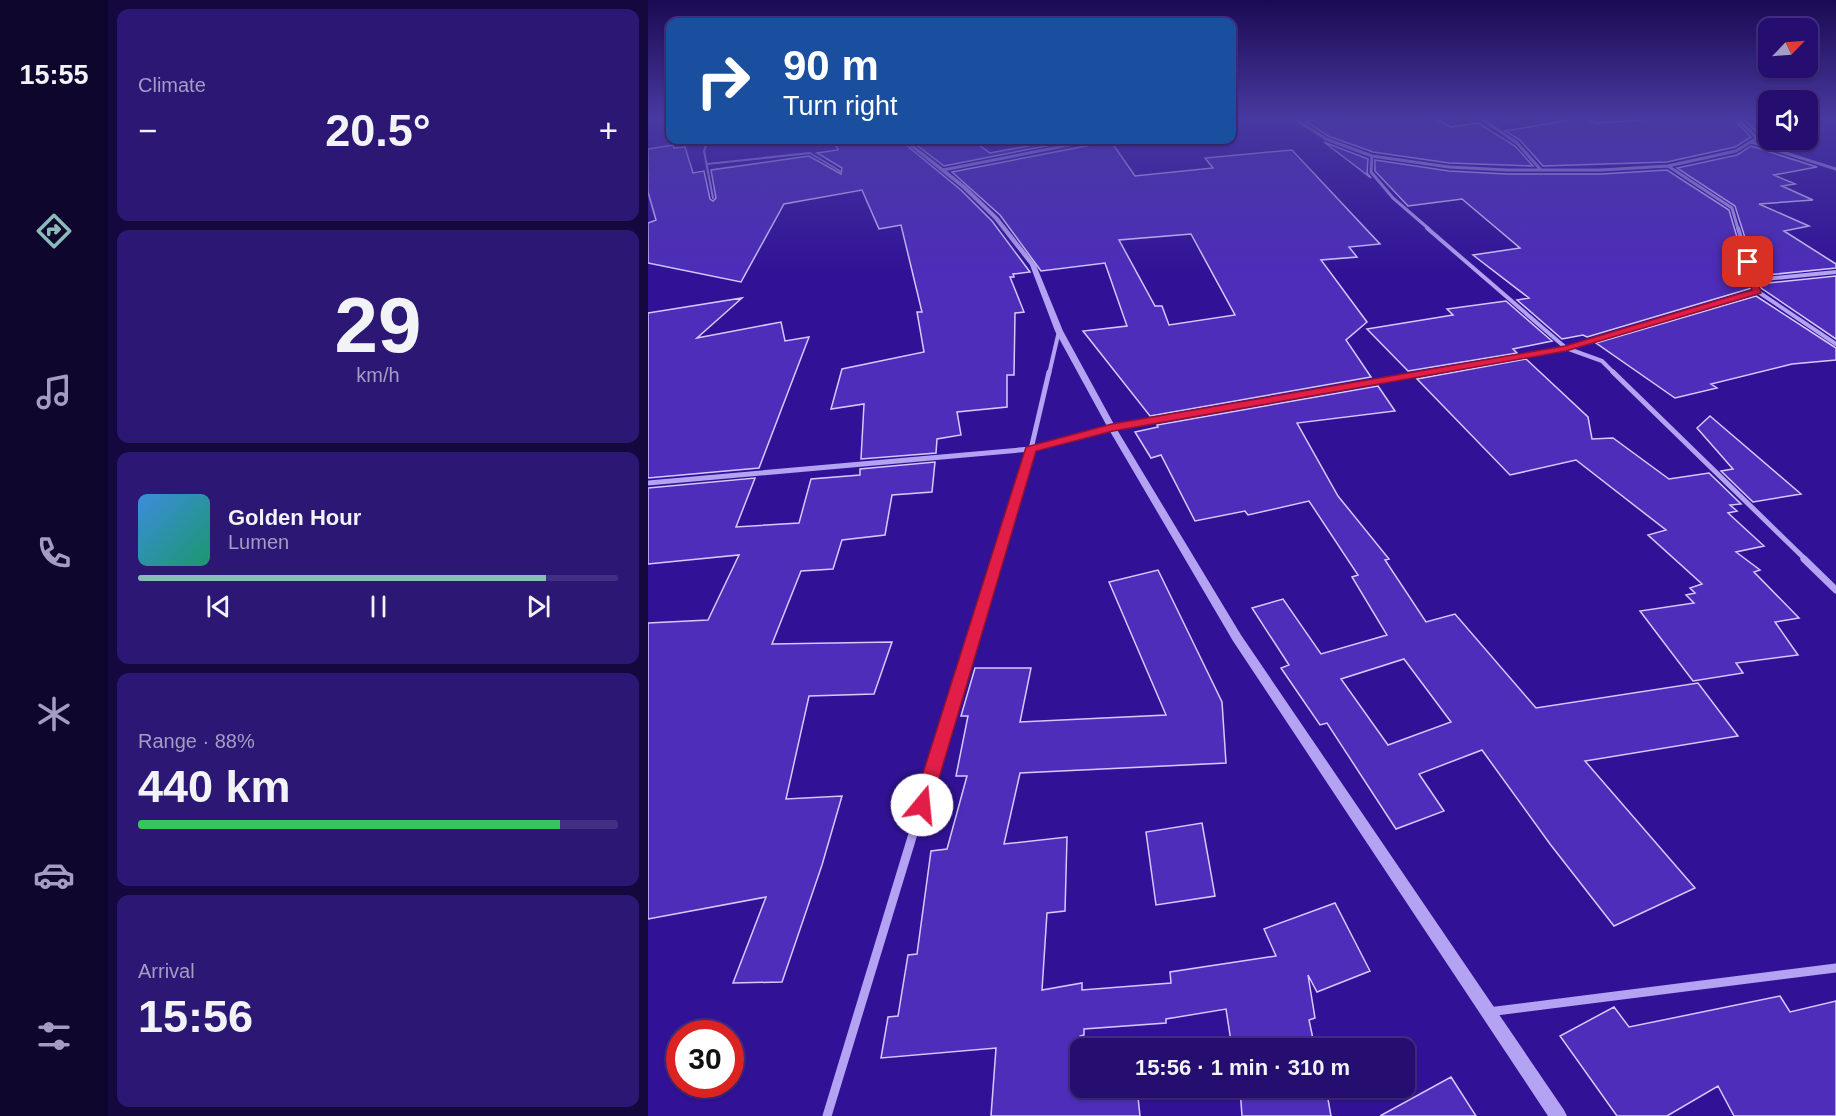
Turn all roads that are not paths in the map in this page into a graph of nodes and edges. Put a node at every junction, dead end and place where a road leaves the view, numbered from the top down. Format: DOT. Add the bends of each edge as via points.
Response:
graph roads {
  1 [pos="708,169"];
  2 [pos="837,169"];
  3 [pos="948,169"];
  4 [pos="1371,169"];
  5 [pos="1513,169"];
  6 [pos="1570,169"];
  7 [pos="1673,169"];
  8 [pos="943,170"];
  9 [pos="1541,170"];
  10 [pos="840,171"];
  11 [pos="713,198"];
  12 [pos="1836,272"];
  13 [pos="1754,280"];
  14 [pos="1757,291"];
  15 [pos="1059,331"];
  16 [pos="1836,344"];
  17 [pos="1566,348"];
  18 [pos="1112,428"];
  19 [pos="1030,449"];
  20 [pos="648,483"];
  21 [pos="1836,590"];
  22 [pos="1836,968"];
  23 [pos="1488,1012"];
  24 [pos="827,1116"];
  25 [pos="1558,1116"];
  1 -- 11 [label="lane"];
  2 -- 10 [label="lane"];
  3 -- 8 [label="street"];
  4 -- 17 [label="street" via="1393,198"];
  5 -- 9 [label="street"];
  6 -- 9 [label="street"];
  7 -- 13 [label="street" via="1732,208"];
  8 -- 15 [label="street" via="996,218 1034,266"];
  12 -- 13 [label="street"];
  13 -- 14 [label="street"];
  14 -- 16 [label="street"];
  14 -- 17 [label="street"];
  15 -- 18 [label="street"];
  15 -- 19 [label="street"];
  17 -- 18 [label="street"];
  17 -- 21 [label="street" via="1602,361"];
  18 -- 19 [label="street"];
  18 -- 23 [label="street" via="1237,638"];
  19 -- 20 [label="street"];
  19 -- 24 [label="street"];
  22 -- 23 [label="street"];
  23 -- 25 [label="street"];
}
